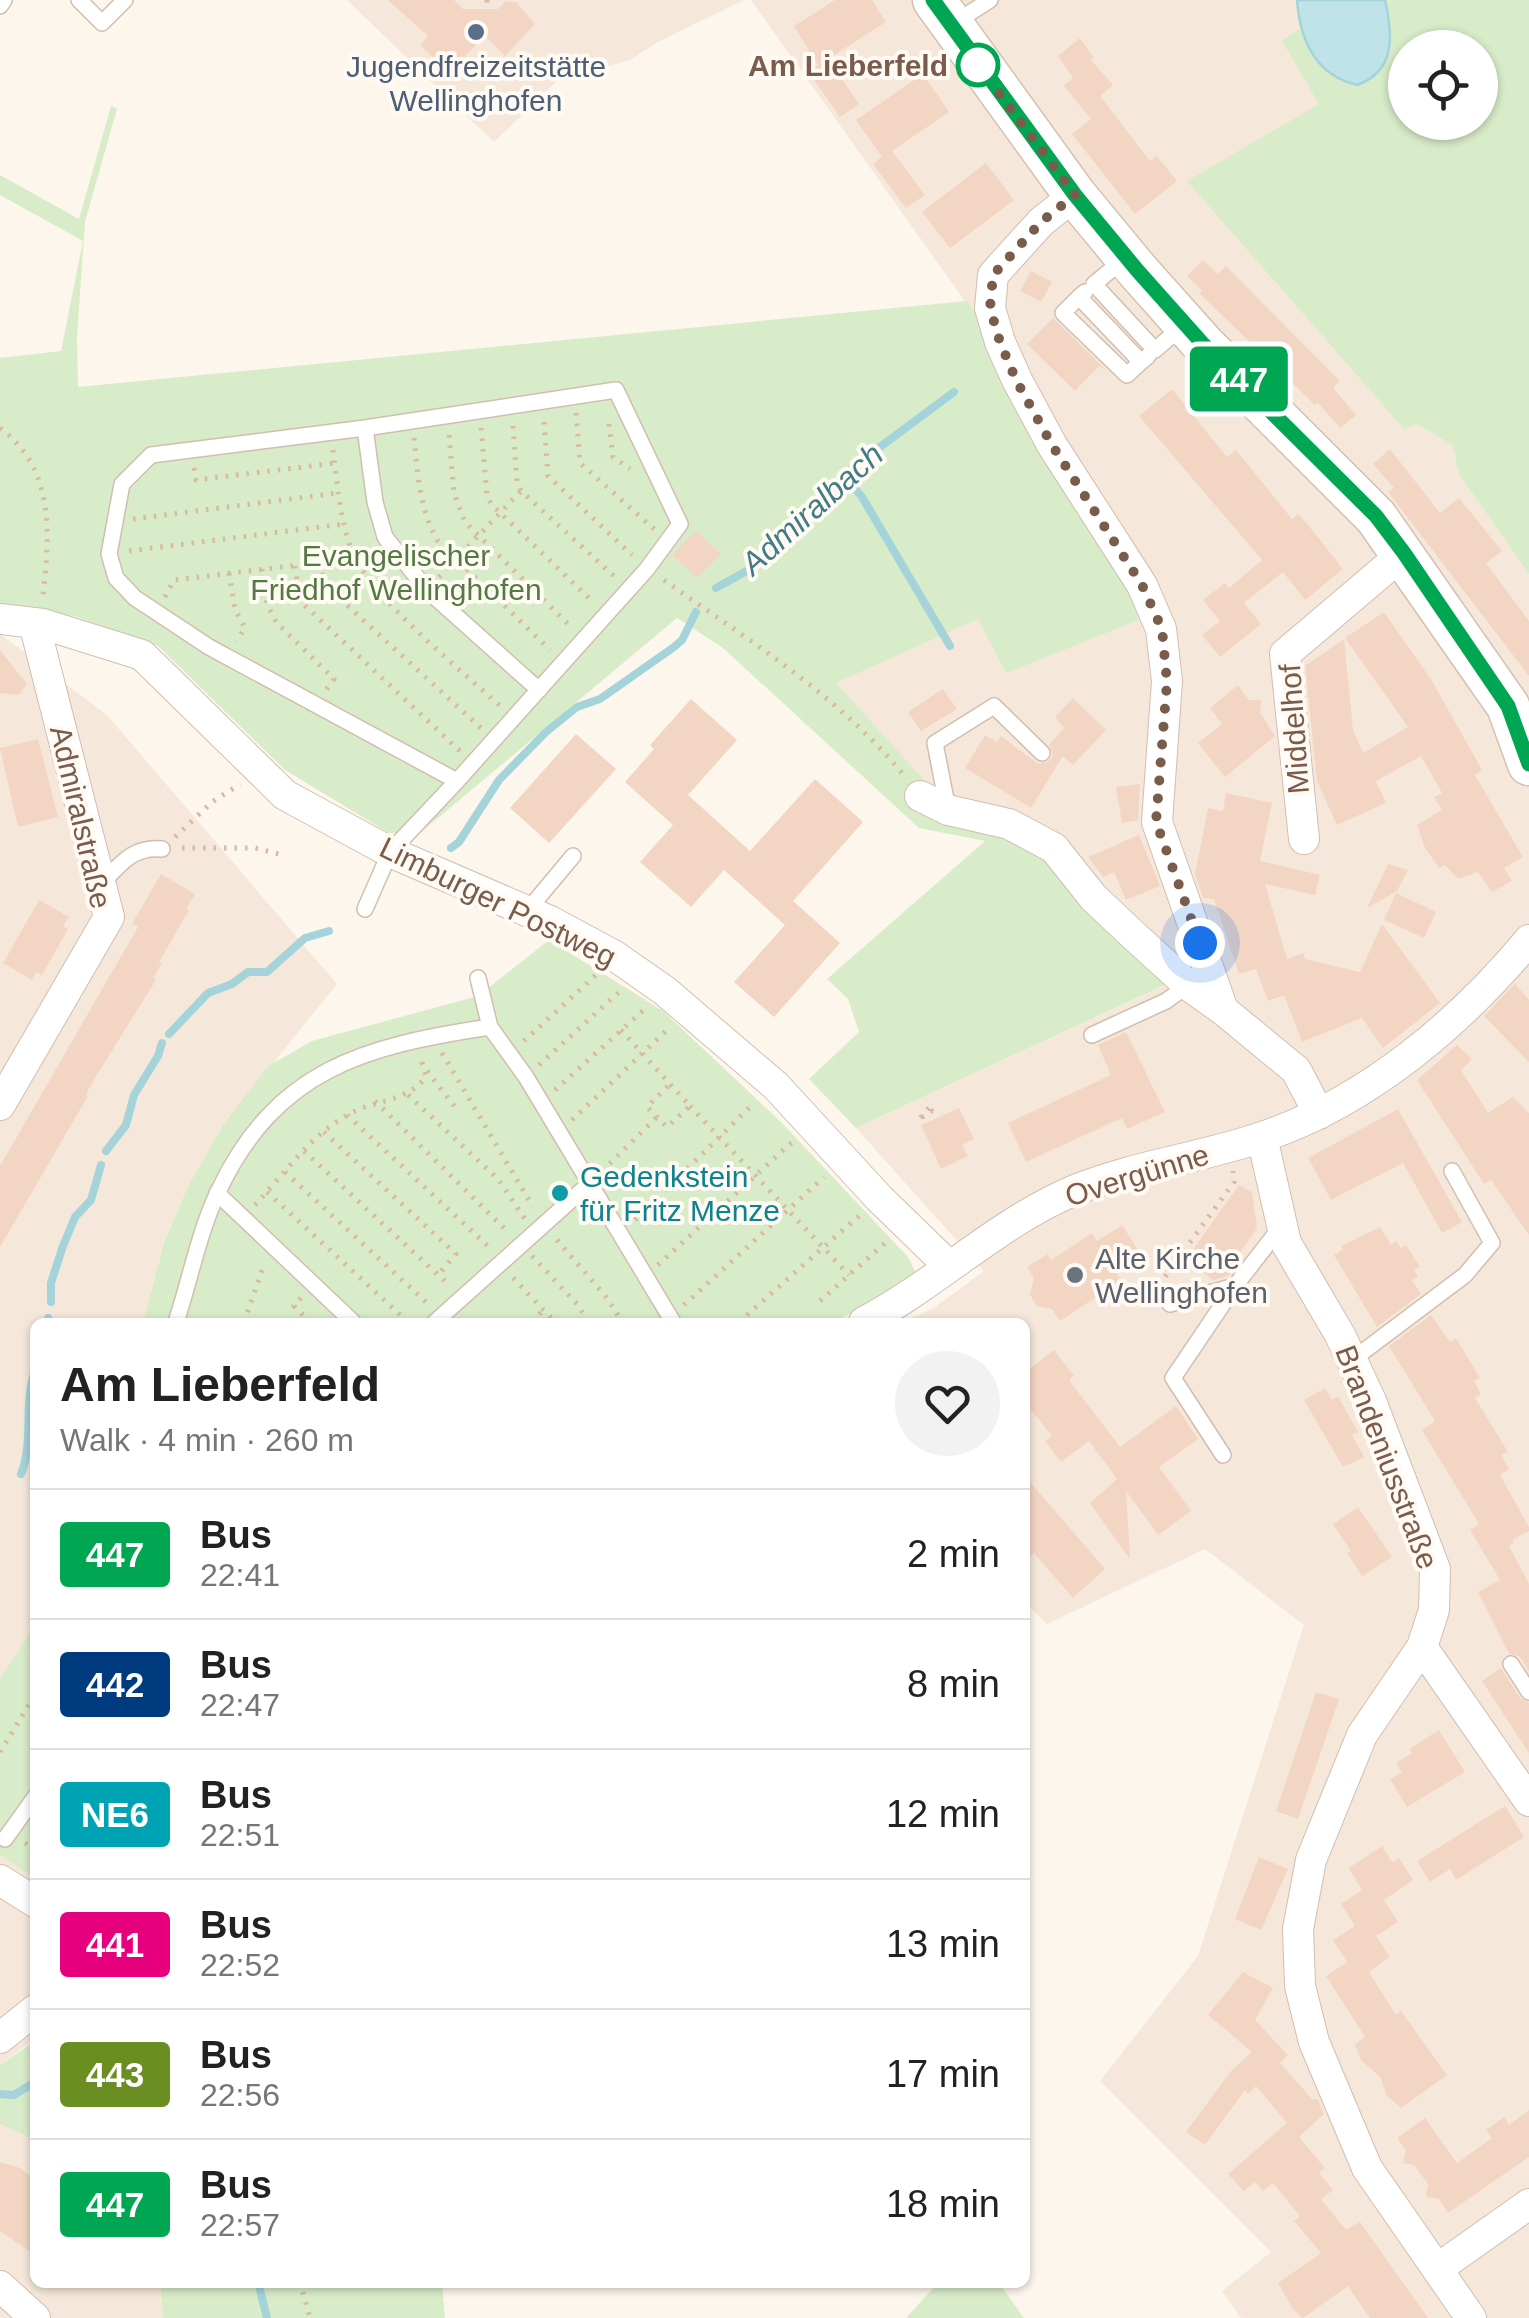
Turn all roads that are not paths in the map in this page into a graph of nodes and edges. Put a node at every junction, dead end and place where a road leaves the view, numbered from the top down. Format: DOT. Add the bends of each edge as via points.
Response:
graph roads {
  1 [pos="79,0"];
  2 [pos="125,0"];
  3 [pos="990,0"];
  4 [pos="942,12"];
  5 [pos="1075,195"];
  6 [pos="1110,270"];
  7 [pos="1170,337"];
  8 [pos="364,428"];
  9 [pos="1404,553"];
  10 [pos="0,619"];
  11 [pos="39,623"];
  12 [pos="539,690"];
  13 [pos="1042,753"];
  14 [pos="1529,764"];
  15 [pos="457,781"];
  16 [pos="920,796"];
  17 [pos="948,810"];
  18 [pos="1304,839"];
  19 [pos="162,849"];
  20 [pos="390,852"];
  21 [pos="573,856"];
  22 [pos="100,886"];
  23 [pos="365,909"];
  24 [pos="526,911"];
  25 [pos="1529,940"];
  26 [pos="478,978"];
  27 [pos="1188,985"];
  28 [pos="1223,1010"];
  29 [pos="490,1027"];
  30 [pos="1092,1035"];
  31 [pos="0,1105"];
  32 [pos="1319,1114"];
  33 [pos="1262,1137"];
  34 [pos="1452,1172"];
  35 [pos="589,1184"];
  36 [pos="217,1193"];
  37 [pos="1281,1228"];
  38 [pos="949,1266"];
  39 [pos="1236,1286"];
  40 [pos="1170,1304"];
  41 [pos="177,1318"];
  42 [pos="349,1318"];
  43 [pos="441,1318"];
  44 [pos="671,1318"];
  45 [pos="872,1318"];
  46 [pos="1352,1360"];
  47 [pos="1223,1455"];
  48 [pos="1422,1647"];
  49 [pos="1511,1664"];
  50 [pos="1529,1692"];
  51 [pos="1529,1801"];
  52 [pos="30,1805"];
  53 [pos="5,1840"];
  54 [pos="0,1880"];
  55 [pos="30,1899"];
  56 [pos="30,2014"];
  57 [pos="0,2038"];
  58 [pos="1529,2204"];
  59 [pos="1438,2269"];
  60 [pos="0,2286"];
  61 [pos="35,2318"];
  62 [pos="1471,2318"];
  1 -- 2 [label="lane" via="102,23"];
  3 -- 4 [label="lane"];
  4 -- 5 [label="street"];
  5 -- 6 [label="street"];
  5 -- 28 [label="street" via="993,275 990,308 1016,380 1142,585 1162,629 1167,682 1156,822"];
  6 -- 7 [label="street"];
  6 -- 7 [label="lane" via="1080,297 1141,362"];
  7 -- 9 [label="street" via="1376,516"];
  8 -- 12 [label="lane" via="386,538 427,590"];
  8 -- 12 [label="lane" via="616,390 680,524"];
  8 -- 15 [label="lane" via="151,455 122,484 109,554 116,578 135,598 225,656"];
  9 -- 14 [label="street" via="1508,706"];
  9 -- 18 [label="street, Middelhof" via="1284,654"];
  10 -- 11 [label="street, Limburger Postweg"];
  11 -- 20 [label="street, Limburger Postweg" via="142,655 284,795"];
  11 -- 22 [label="street, Admiralstraße"];
  12 -- 15 [label="lane"];
  13 -- 17 [label="lane" via="994,706 934,743"];
  15 -- 20 [label="lane"];
  16 -- 17 [label="street"];
  17 -- 27 [label="street" via="1008,824 1054,848 1093,897"];
  19 -- 22 [label="lane" via="132,853"];
  20 -- 23 [label="lane"];
  20 -- 24 [label="street, Limburger Postweg"];
  21 -- 24 [label="lane"];
  22 -- 31 [label="street, Admiralstraße" via="108,917"];
  24 -- 38 [label="street, Limburger Postweg" via="615,956 664,990 776,1086"];
  25 -- 32 [label="street, Overgünne" via="1419,1050"];
  26 -- 29 [label="lane"];
  27 -- 28 [label="street"];
  27 -- 30 [label="lane"];
  28 -- 32 [label="street" via="1296,1070"];
  29 -- 35 [label="lane"];
  29 -- 36 [label="lane" via="332,1066 298,1086 254,1131"];
  32 -- 33 [label="street, Overgünne"];
  33 -- 37 [label="street, Brandeniusstraße"];
  33 -- 38 [label="street, Overgünne" via="1074,1191 1008,1224"];
  34 -- 46 [label="lane" via="1492,1243 1465,1276"];
  35 -- 43 [label="lane"];
  35 -- 44 [label="lane"];
  36 -- 41 [label="lane"];
  36 -- 42 [label="lane"];
  37 -- 39 [label="lane"];
  37 -- 46 [label="street, Brandeniusstraße"];
  38 -- 45 [label="street, Overgünne"];
  39 -- 40 [label="lane"];
  39 -- 47 [label="lane" via="1174,1378"];
  46 -- 48 [label="street, Brandeniusstraße" via="1435,1569 1434,1610"];
  48 -- 51 [label="street" via="1517,1768"];
  48 -- 59 [label="street, Brandeniusstraße" via="1362,1735 1311,1860 1298,1928 1300,1986 1314,2042 1368,2168"];
  49 -- 50 [label="lane"];
  52 -- 53 [label="lane"];
  54 -- 55 [label="street"];
  56 -- 57 [label="street"];
  58 -- 59 [label="street"];
  59 -- 62 [label="street, Brandeniusstraße"];
  60 -- 61 [label="street"];
}
